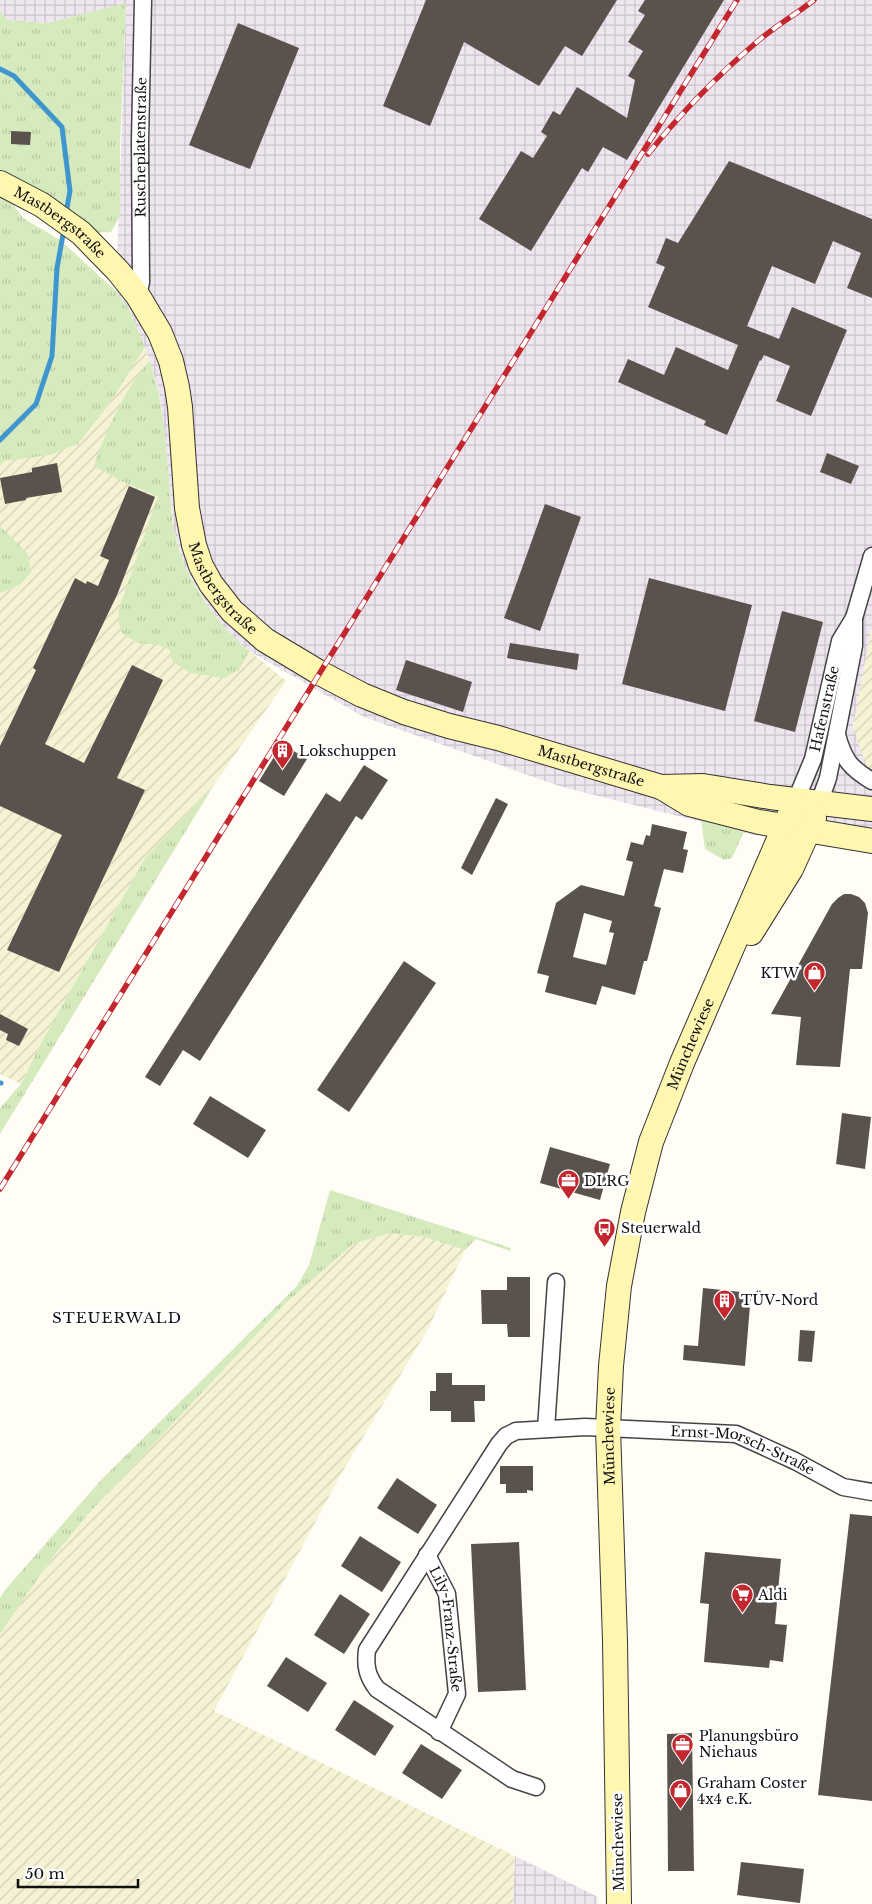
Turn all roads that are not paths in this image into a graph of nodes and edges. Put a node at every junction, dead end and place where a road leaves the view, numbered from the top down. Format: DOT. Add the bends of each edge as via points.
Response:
graph roads {
  1 [pos="142,0"];
  2 [pos="0,183"];
  3 [pos="138,296"];
  4 [pos="872,556"];
  5 [pos="854,618"];
  6 [pos="836,732"];
  7 [pos="872,781"];
  8 [pos="661,786"];
  9 [pos="796,800"];
  10 [pos="819,803"];
  11 [pos="872,809"];
  12 [pos="784,827"];
  13 [pos="809,831"];
  14 [pos="872,841"];
  15 [pos="716,987"];
  16 [pos="556,1282"];
  17 [pos="608,1428"];
  18 [pos="546,1429"];
  19 [pos="872,1492"];
  20 [pos="427,1555"];
  21 [pos="439,1732"];
  22 [pos="536,1787"];
  23 [pos="618,1904"];
  1 -- 3 [label="street, Ruscheplatenstraße" via="141,282"];
  2 -- 3 [label="main road, Mastbergstraße" via="50,210 81,233"];
  3 -- 8 [label="main road, Mastbergstraße" via="160,333 173,370 180,407 187,508 194,545 211,584 247,626 320,674 404,712"];
  4 -- 5 [label="street, Hafenstraße"];
  5 -- 6 [label="street, Hafenstraße" via="854,646"];
  5 -- 9 [label="street, Hafenstraße" via="840,642 812,759"];
  6 -- 7 [label="street, Hafenstraße" via="844,757"];
  6 -- 10 [label="street, Hafenstraße" via="828,778"];
  8 -- 9 [label="main road, Mastbergstraße" via="702,786"];
  8 -- 12 [label="main road, Mastbergstraße" via="689,804"];
  9 -- 10 [label="main road, Mastbergstraße"];
  9 -- 12 [label="main road"];
  10 -- 11 [label="main road, Mastbergstraße"];
  10 -- 13 [label="main road"];
  12 -- 13 [label="main road, Mastbergstraße"];
  12 -- 15 [label="main road, Münchewiese"];
  13 -- 14 [label="main road, Mastbergstraße"];
  13 -- 15 [label="main road, Münchewiese" via="791,869"];
  15 -- 17 [label="main road, Münchewiese" via="664,1108 641,1177 619,1286"];
  16 -- 18 [label="street"];
  17 -- 18 [label="street, Lily-Franz-Straße"];
  17 -- 19 [label="street, Ernst-Morsch-Straße" via="736,1434 843,1487"];
  17 -- 23 [label="main road, Münchewiese" via="615,1641"];
  18 -- 20 [label="street, Lily-Franz-Straße" via="516,1431 506,1436"];
  20 -- 21 [label="street, Lily-Franz-Straße" via="447,1594 457,1694"];
  20 -- 21 [label="street, Lily-Franz-Straße" via="367,1650 366,1663 369,1678 377,1689"];
  21 -- 22 [label="street, Lily-Franz-Straße" via="512,1779"];
}
